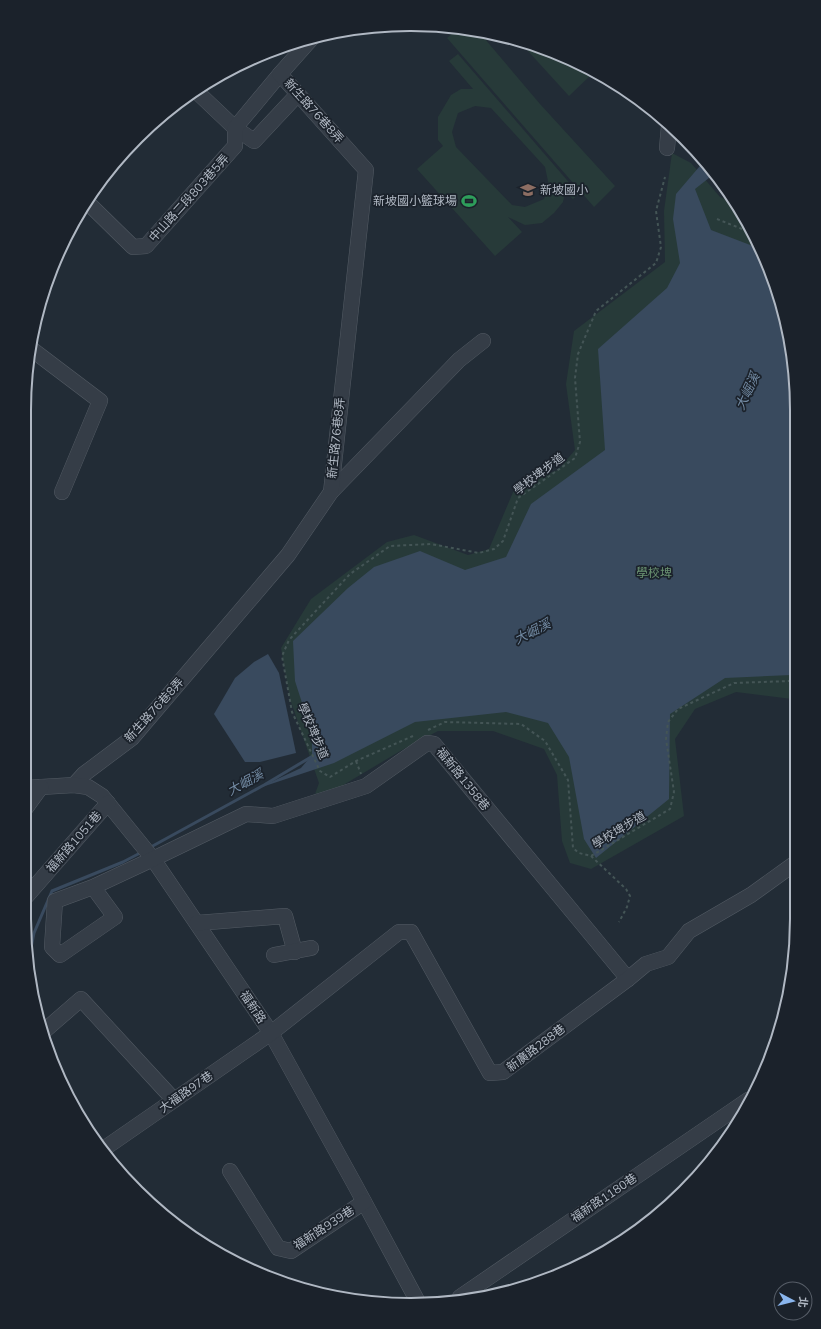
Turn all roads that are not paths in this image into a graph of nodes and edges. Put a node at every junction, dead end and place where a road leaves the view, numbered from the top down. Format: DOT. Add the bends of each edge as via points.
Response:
graph roads {
  1 [pos="305,46"];
  2 [pos="280,74"];
  3 [pos="298,94"];
  4 [pos="200,95"];
  5 [pos="235,128"];
  6 [pos="668,132"];
  7 [pos="667,148"];
  8 [pos="91,206"];
  9 [pos="483,341"];
  10 [pos="35,352"];
  11 [pos="62,492"];
  12 [pos="331,492"];
  13 [pos="74,785"];
  14 [pos="41,787"];
  15 [pos="31,788"];
  16 [pos="31,801"];
  17 [pos="108,804"];
  18 [pos="153,859"];
  19 [pos="790,867"];
  20 [pos="93,887"];
  21 [pos="31,892"];
  22 [pos="197,923"];
  23 [pos="311,948"];
  24 [pos="295,952"];
  25 [pos="274,954"];
  26 [pos="628,980"];
  27 [pos="47,1028"];
  28 [pos="271,1033"];
  29 [pos="174,1100"];
  30 [pos="741,1105"];
  31 [pos="107,1147"];
  32 [pos="230,1170"];
  33 [pos="364,1202"];
  34 [pos="464,1294"];
  35 [pos="416,1298"];
  1 -- 2 [label="street, 新生路76巷8弄"];
  2 -- 3 [label="street, 新生路76巷8弄"];
  2 -- 5 [label="street"];
  3 -- 5 [label="street" via="254,141"];
  3 -- 12 [label="street, 新生路76巷8弄" via="366,170"];
  4 -- 5 [label="street"];
  5 -- 8 [label="street, 中山路二段803巷5弄" via="235,146 146,246 134,247"];
  6 -- 7 [label="street"];
  9 -- 12 [label="street" via="459,360"];
  10 -- 11 [label="street" via="100,401"];
  12 -- 13 [label="street, 新生路76巷8弄" via="288,554 132,738 84,774"];
  13 -- 14 [label="street, 福新路"];
  13 -- 17 [label="street, 福新路" via="88,787 102,796"];
  14 -- 15 [label="street, 福新路"];
  14 -- 16 [label="street"];
  17 -- 18 [label="street, 福新路"];
  17 -- 21 [label="street, 福新路1051巷"];
  18 -- 20 [label="street, 福新路1358巷"];
  18 -- 22 [label="street, 福新路"];
  18 -- 26 [label="street, 福新路1358巷" via="246,814 273,816 366,786 427,743 434,744"];
  19 -- 26 [label="street, 新廣路288巷" via="751,895 689,931 668,957 646,964"];
  20 -- 20 [label="street, 福新路1358巷" via="54,901 52,947 60,956 115,917"];
  22 -- 24 [label="street" via="285,916"];
  22 -- 28 [label="street, 福新路"];
  23 -- 24 [label="street"];
  24 -- 25 [label="street"];
  26 -- 28 [label="street, 新廣路288巷" via="503,1072 490,1073 410,932 399,932"];
  27 -- 29 [label="street" via="81,999"];
  28 -- 29 [label="street, 大福路97巷"];
  28 -- 33 [label="street, 福新路"];
  29 -- 31 [label="street, 大福路97巷"];
  30 -- 34 [label="street, 福新路1180巷"];
  32 -- 33 [label="street, 福新路939巷" via="278,1248 292,1251"];
  33 -- 35 [label="street, 福新路"];
}
